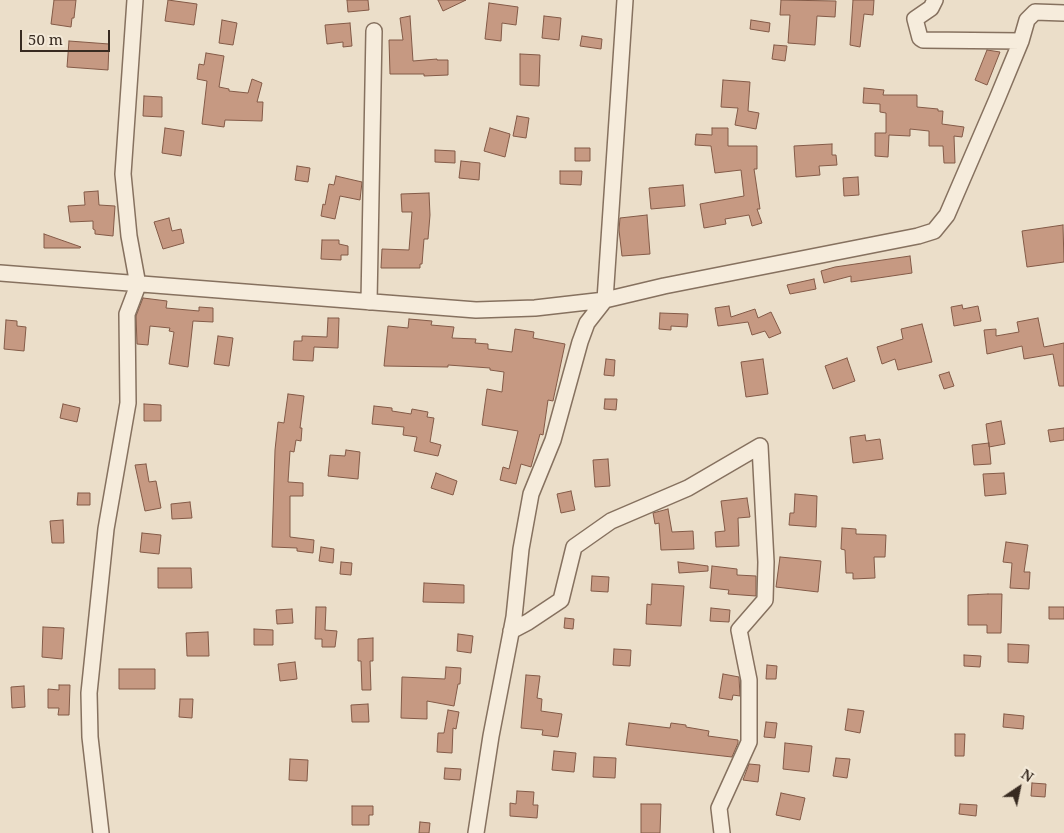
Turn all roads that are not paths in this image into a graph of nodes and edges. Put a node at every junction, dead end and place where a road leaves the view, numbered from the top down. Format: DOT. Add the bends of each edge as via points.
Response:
graph roads {
  1 [pos="135,0"];
  2 [pos="625,0"];
  3 [pos="935,0"];
  4 [pos="1064,13"];
  5 [pos="374,31"];
  6 [pos="1020,41"];
  7 [pos="0,273"];
  8 [pos="138,285"];
  9 [pos="605,300"];
  10 [pos="369,302"];
  11 [pos="511,631"];
  12 [pos="100,833"];
  13 [pos="476,833"];
  14 [pos="722,833"];
  1 -- 8 [label="street" via="123,174"];
  2 -- 9 [label="street"];
  3 -- 6 [label="street" via="931,8 916,19 923,40"];
  4 -- 6 [label="street" via="1035,12 1027,20"];
  5 -- 10 [label="street"];
  6 -- 9 [label="street" via="947,215 934,231"];
  7 -- 8 [label="street"];
  8 -- 10 [label="street"];
  8 -- 12 [label="street" via="127,314 128,403 106,529 90,693 90,737"];
  9 -- 10 [label="street" via="535,308 476,310"];
  9 -- 11 [label="street" via="587,323 553,440 531,494"];
  11 -- 13 [label="street"];
  11 -- 14 [label="street" via="561,600 574,547 611,521 688,488 760,446 765,600 739,630 749,680 749,742 719,808"];
}
